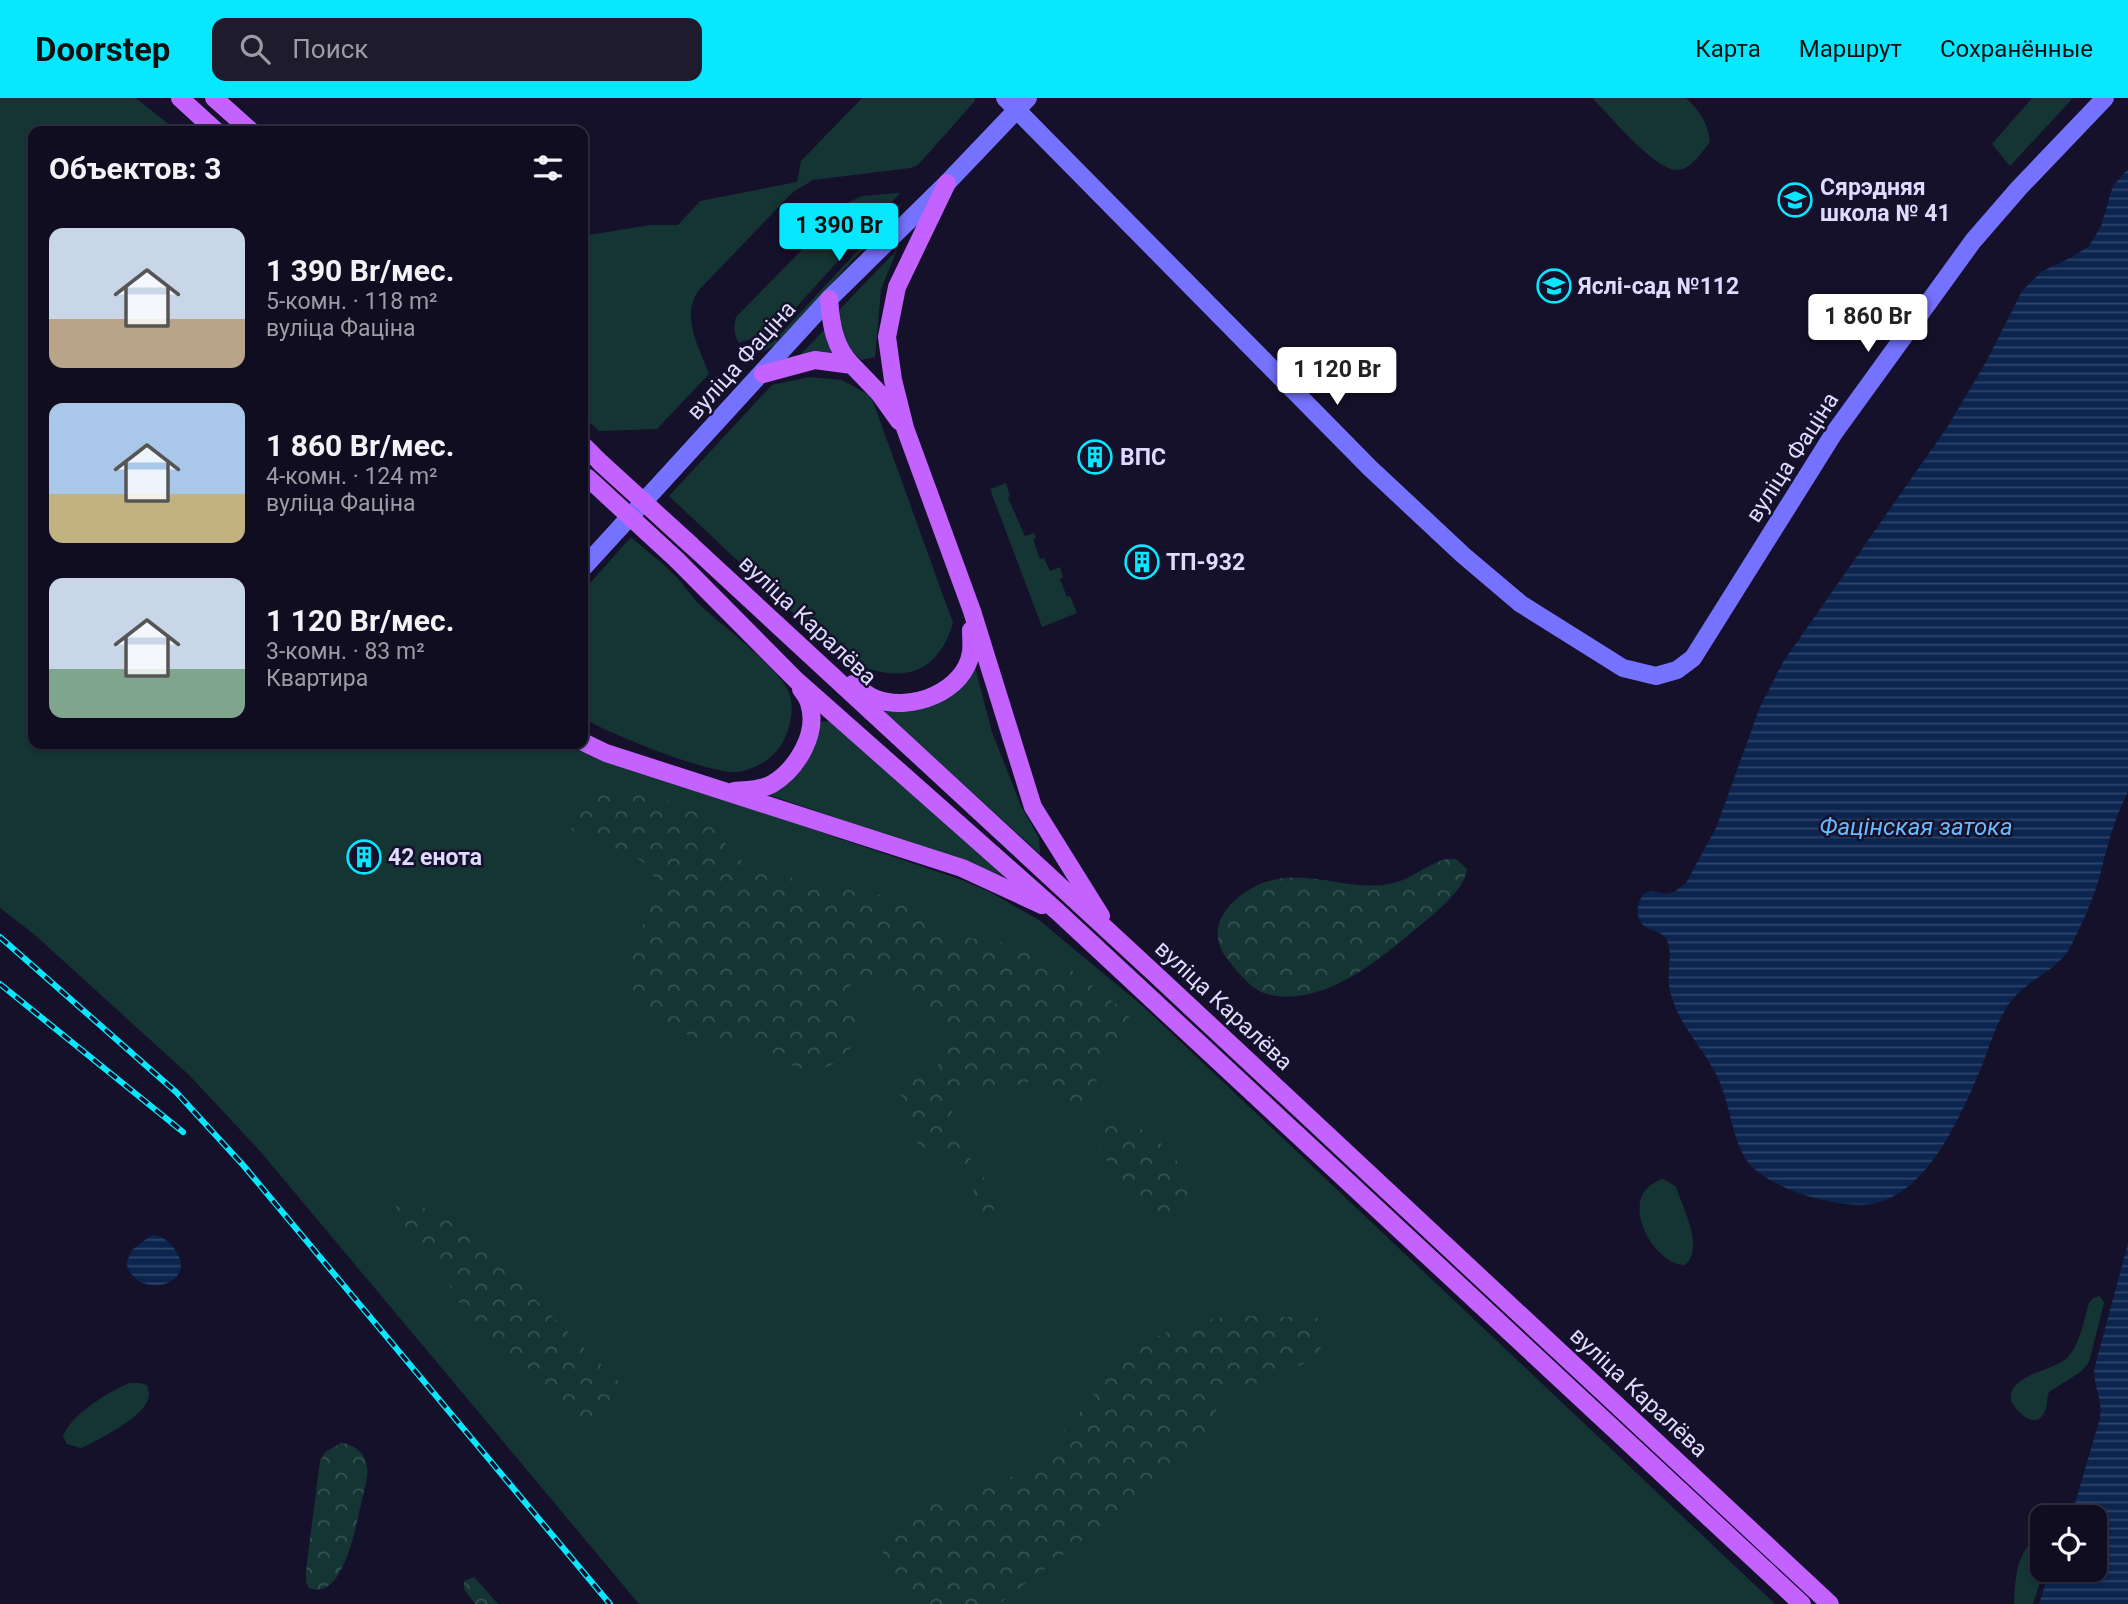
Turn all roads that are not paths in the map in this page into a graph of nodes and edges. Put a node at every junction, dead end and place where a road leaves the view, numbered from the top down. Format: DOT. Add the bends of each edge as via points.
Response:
graph roads {
  1 [pos="214,98"];
  2 [pos="222,98"];
  3 [pos="2105,98"];
  4 [pos="181,100"];
  5 [pos="1017,102"];
  6 [pos="233,116"];
  7 [pos="210,126"];
  8 [pos="245,126"];
  9 [pos="947,183"];
  10 [pos="830,299"];
  11 [pos="852,365"];
  12 [pos="763,374"];
  13 [pos="905,428"];
  14 [pos="588,450"];
  15 [pos="588,479"];
  16 [pos="588,563"];
  17 [pos="972,611"];
  18 [pos="812,657"];
  19 [pos="796,680"];
  20 [pos="588,744"];
  21 [pos="722,791"];
  22 [pos="1058,912"];
  23 [pos="1112,934"];
  24 [pos="1802,1604"];
  25 [pos="1829,1604"];
  1 -- 6 [label="main road"];
  2 -- 6 [label="main road"];
  3 -- 5 [label="street, вуліца Фаціна" via="1973,241 1833,433 1693,658 1677,670 1656,676 1623,668 1521,604 1463,555 1370,468"];
  4 -- 7 [label="main road"];
  5 -- 9 [label="street, вуліца Фаціна"];
  6 -- 8 [label="main road"];
  9 -- 10 [label="street, вуліца Фаціна"];
  9 -- 13 [label="main road" via="897,287 887,337"];
  10 -- 11 [label="main road" via="832,328 842,355"];
  10 -- 12 [label="street, вуліца Фаціна"];
  11 -- 12 [label="main road" via="815,360"];
  11 -- 13 [label="main road"];
  12 -- 16 [label="street, вуліца Фаціна"];
  13 -- 17 [label="main road"];
  14 -- 18 [label="main road, вуліца Каралёва, bridge"];
  15 -- 19 [label="main road, вуліца Каралёва, bridge" via="677,559"];
  17 -- 18 [label="main road" via="971,653 964,671 933,697 897,703 875,699"];
  17 -- 23 [label="main road" via="1033,807"];
  18 -- 23 [label="main road, вуліца Каралёва"];
  19 -- 21 [label="main road" via="809,704 806,747 771,784"];
  19 -- 22 [label="main road, вуліца Каралёва"];
  20 -- 21 [label="main road"];
  21 -- 22 [label="main road" via="962,868"];
  22 -- 24 [label="main road, вуліца Каралёва"];
  23 -- 25 [label="main road, вуліца Каралёва"];
}
